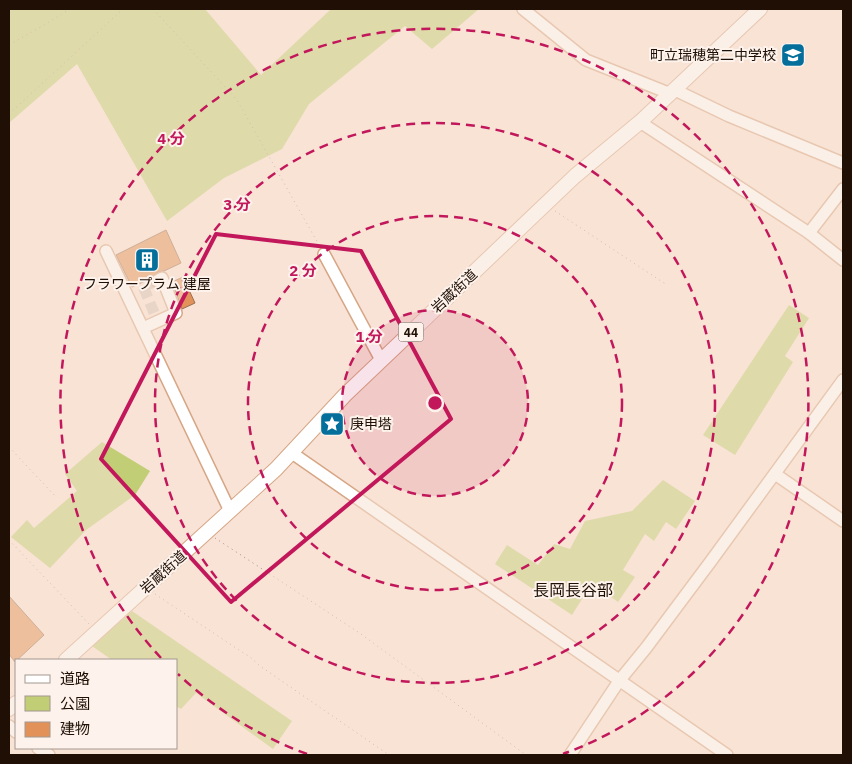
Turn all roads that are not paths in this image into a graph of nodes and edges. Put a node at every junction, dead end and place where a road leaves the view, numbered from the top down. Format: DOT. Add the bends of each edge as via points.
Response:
graph roads {
  1 [pos="523,9"];
  2 [pos="760,9"];
  3 [pos="673,92"];
  4 [pos="640,122"];
  5 [pos="843,163"];
  6 [pos="843,189"];
  7 [pos="809,233"];
  8 [pos="106,251"];
  9 [pos="324,254"];
  10 [pos="843,260"];
  11 [pos="156,280"];
  12 [pos="143,328"];
  13 [pos="382,360"];
  14 [pos="843,380"];
  15 [pos="292,453"];
  16 [pos="775,474"];
  17 [pos="230,511"];
  18 [pos="843,522"];
  19 [pos="67,659"];
  20 [pos="619,681"];
  21 [pos="570,755"];
  22 [pos="726,755"];
  1 -- 3 [label="street" via="586,60"];
  2 -- 3 [label="main road, 岩蔵街道 / 44"];
  3 -- 4 [label="main road, 岩蔵街道 / 44"];
  3 -- 5 [label="street"];
  4 -- 7 [label="street"];
  4 -- 13 [label="main road, 岩蔵街道 / 44" via="575,176"];
  6 -- 7 [label="street"];
  7 -- 10 [label="street"];
  8 -- 12 [label="street"];
  9 -- 13 [label="street"];
  11 -- 12 [label="street" via="162,278 176,313"];
  12 -- 17 [label="street"];
  13 -- 15 [label="main road, 岩蔵街道 / 44" via="332,408"];
  14 -- 16 [label="street"];
  15 -- 17 [label="main road, 岩蔵街道 / 44"];
  15 -- 20 [label="street"];
  16 -- 18 [label="street"];
  16 -- 20 [label="street"];
  17 -- 19 [label="main road, 岩蔵街道 / 44"];
  20 -- 21 [label="street"];
  20 -- 22 [label="street"];
}
